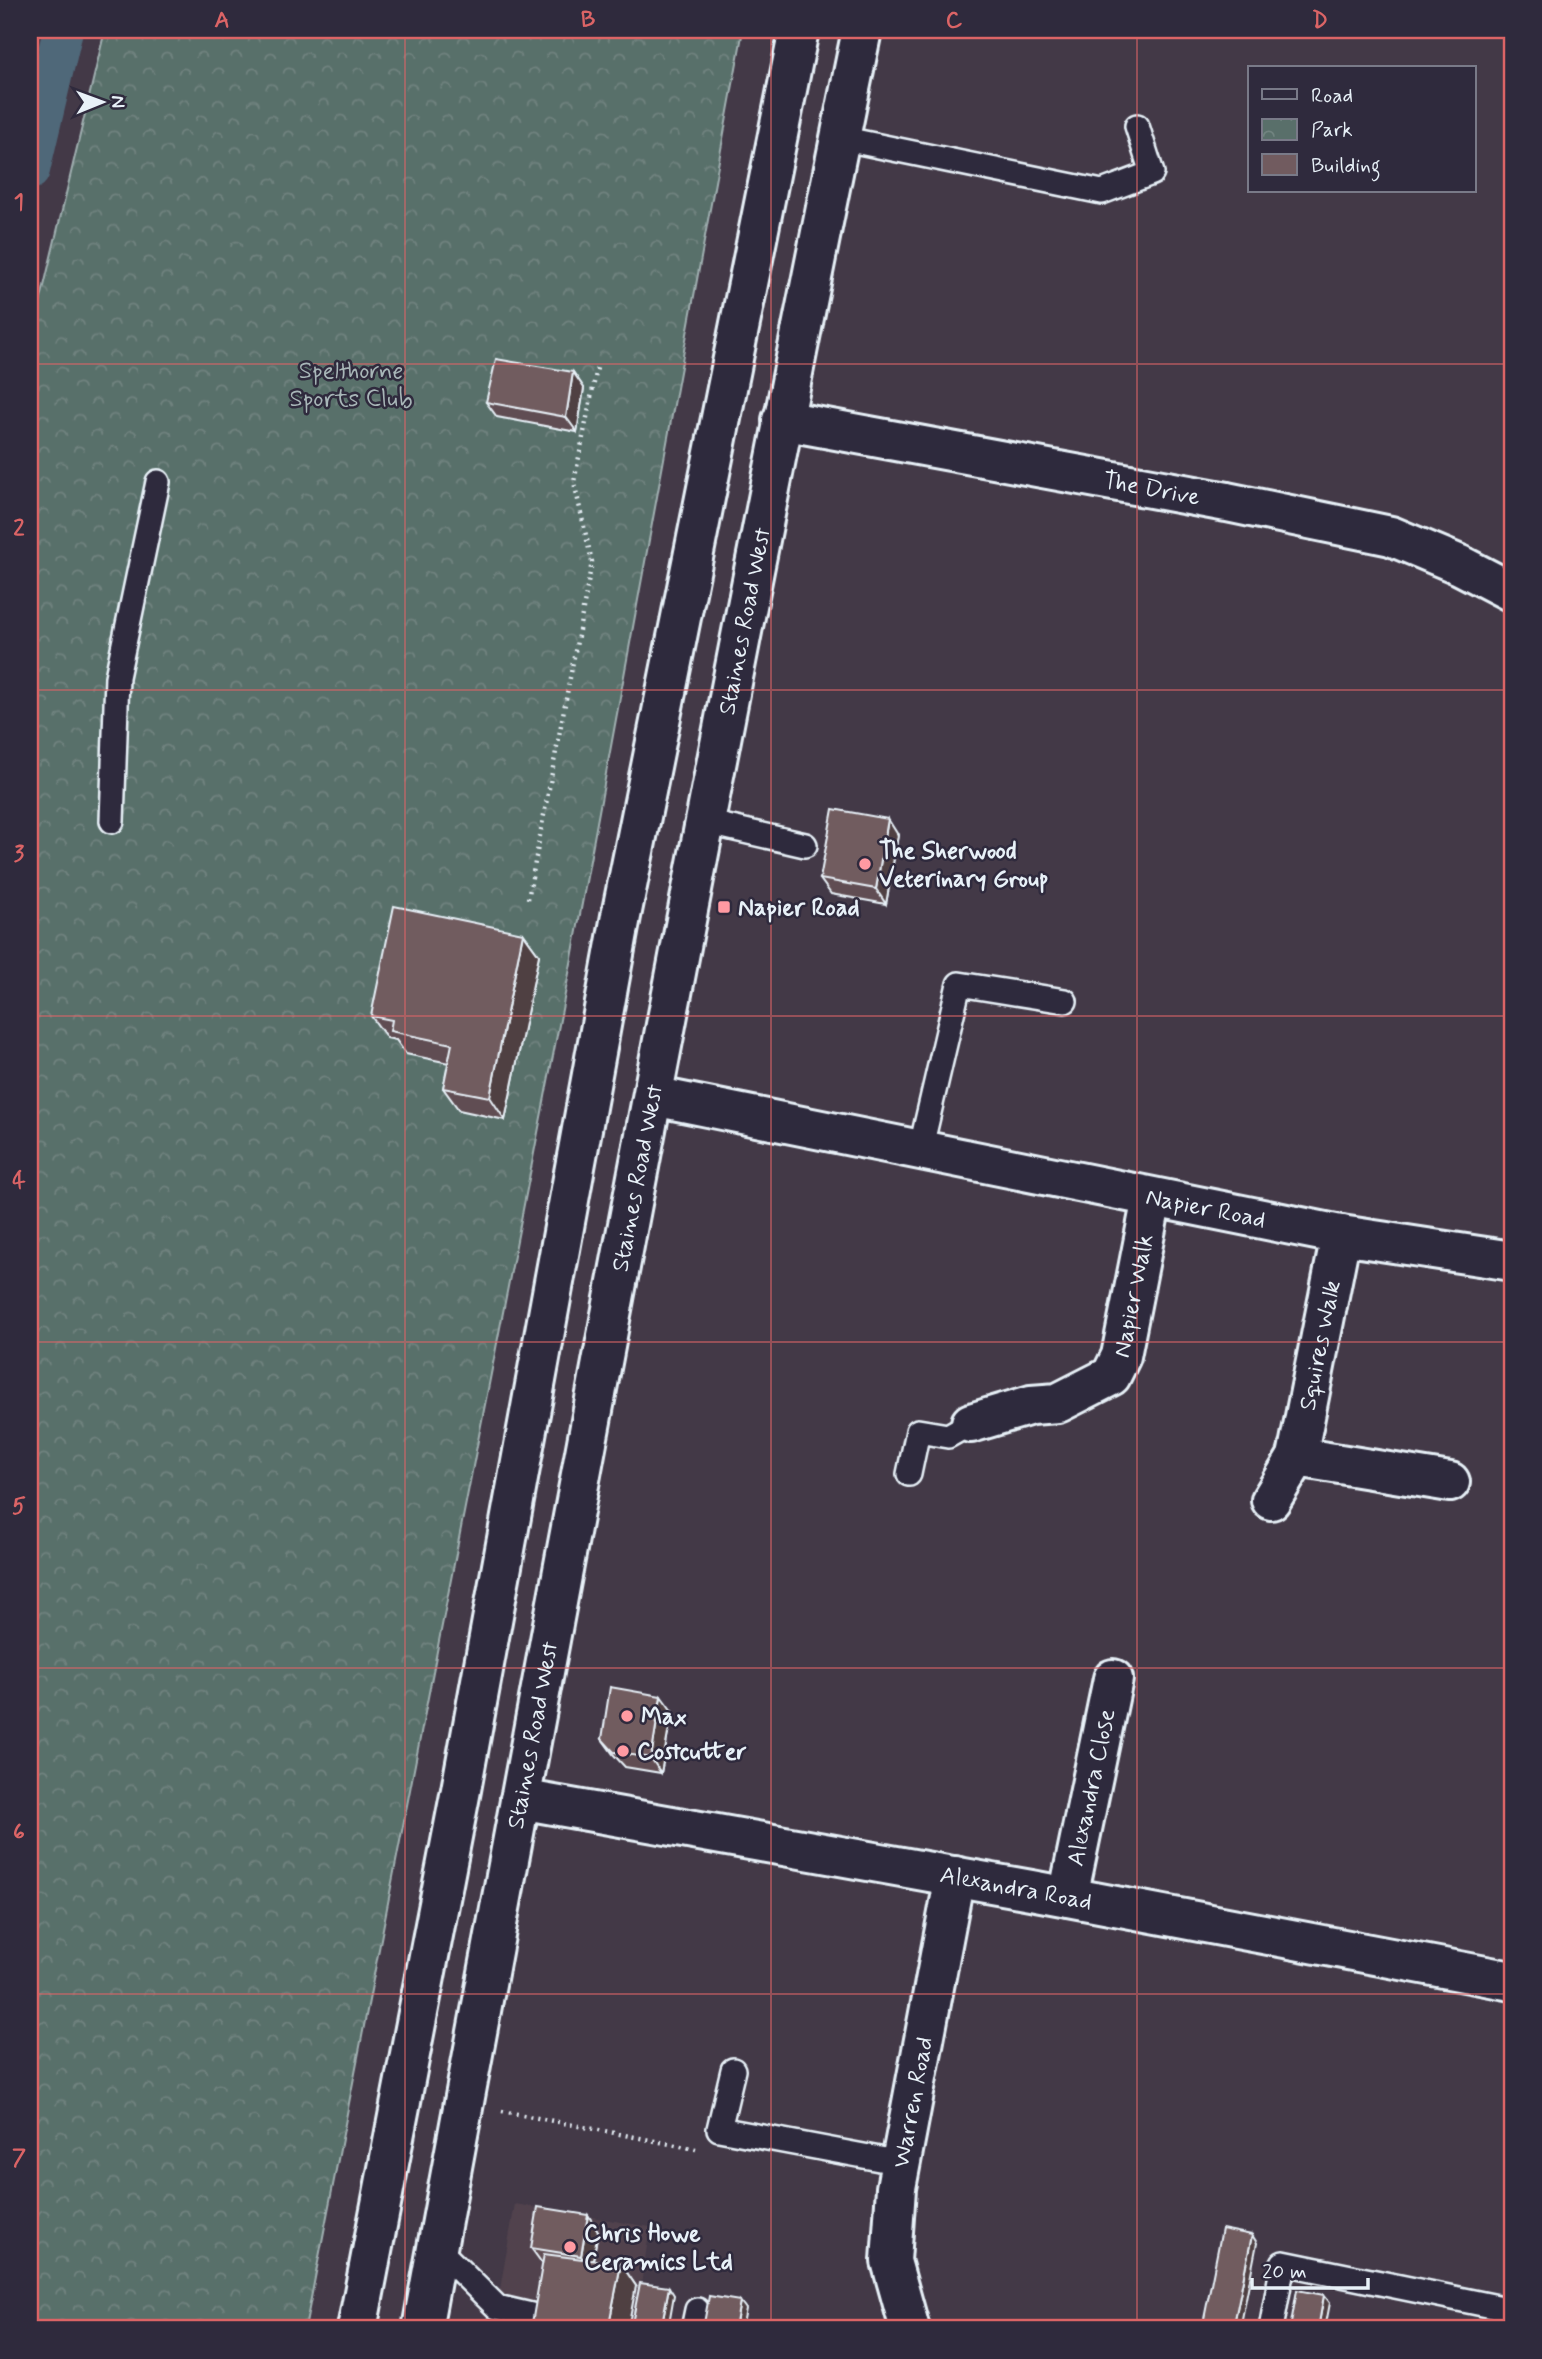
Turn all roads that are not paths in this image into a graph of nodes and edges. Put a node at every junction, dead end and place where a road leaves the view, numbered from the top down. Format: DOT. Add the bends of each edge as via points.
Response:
graph roads {
  1 [pos="799,30"];
  2 [pos="862,30"];
  3 [pos="1137,126"];
  4 [pos="840,138"];
  5 [pos="782,420"];
  6 [pos="158,482"];
  7 [pos="1512,592"];
  8 [pos="112,821"];
  9 [pos="705,822"];
  10 [pos="805,845"];
  11 [pos="1065,1001"];
  12 [pos="653,1096"];
  13 [pos="920,1151"];
  14 [pos="1152,1198"];
  15 [pos="1341,1235"];
  16 [pos="1512,1261"];
  17 [pos="971,1423"];
  18 [pos="1297,1457"];
  19 [pos="909,1474"];
  20 [pos="1450,1482"];
  21 [pos="1271,1500"];
  22 [pos="1113,1679"];
  23 [pos="520,1799"];
  24 [pos="955,1876"];
  25 [pos="1068,1897"];
  26 [pos="1512,1981"];
  27 [pos="733,2070"];
  28 [pos="901,2163"];
  29 [pos="437,2248"];
  30 [pos="1512,2310"];
  31 [pos="357,2329"];
  32 [pos="422,2329"];
  33 [pos="528,2329"];
  34 [pos="906,2329"];
  35 [pos="1271,2329"];
  1 -- 31 [label="main road" via="618,930"];
  2 -- 4 [label="main road, Staines Road West"];
  3 -- 4 [label="lane" via="1152,173 1102,192"];
  4 -- 5 [label="main road, Staines Road West"];
  5 -- 7 [label="main road, The Drive" via="1391,536"];
  5 -- 9 [label="main road, Staines Road West"];
  6 -- 8 [label="lane" via="117,677"];
  9 -- 10 [label="lane"];
  9 -- 12 [label="main road, Staines Road West"];
  11 -- 13 [label="lane" via="959,984"];
  12 -- 13 [label="main road, Napier Road"];
  12 -- 23 [label="main road, Staines Road West"];
  13 -- 14 [label="main road, Napier Road"];
  14 -- 15 [label="main road, Napier Road"];
  14 -- 17 [label="main road, Napier Walk" via="1121,1356 1111,1376 1058,1403 1031,1405"];
  15 -- 16 [label="main road, Napier Road"];
  15 -- 18 [label="main road, Squires Walk"];
  17 -- 19 [label="lane" via="948,1436 918,1431"];
  18 -- 20 [label="main road"];
  18 -- 21 [label="main road, Squires Walk"];
  22 -- 25 [label="main road, Alexandra Close"];
  23 -- 24 [label="main road, Alexandra Road"];
  23 -- 29 [label="main road, Staines Road West"];
  24 -- 25 [label="main road, Alexandra Road"];
  24 -- 28 [label="main road, Warren Road"];
  25 -- 26 [label="main road, Alexandra Road"];
  27 -- 28 [label="lane" via="719,2129"];
  28 -- 34 [label="main road, Warren Road" via="891,2261"];
  29 -- 32 [label="main road, Staines Road West"];
  29 -- 33 [label="lane" via="497,2307 531,2315"];
  30 -- 35 [label="lane" via="1283,2263"];
}
